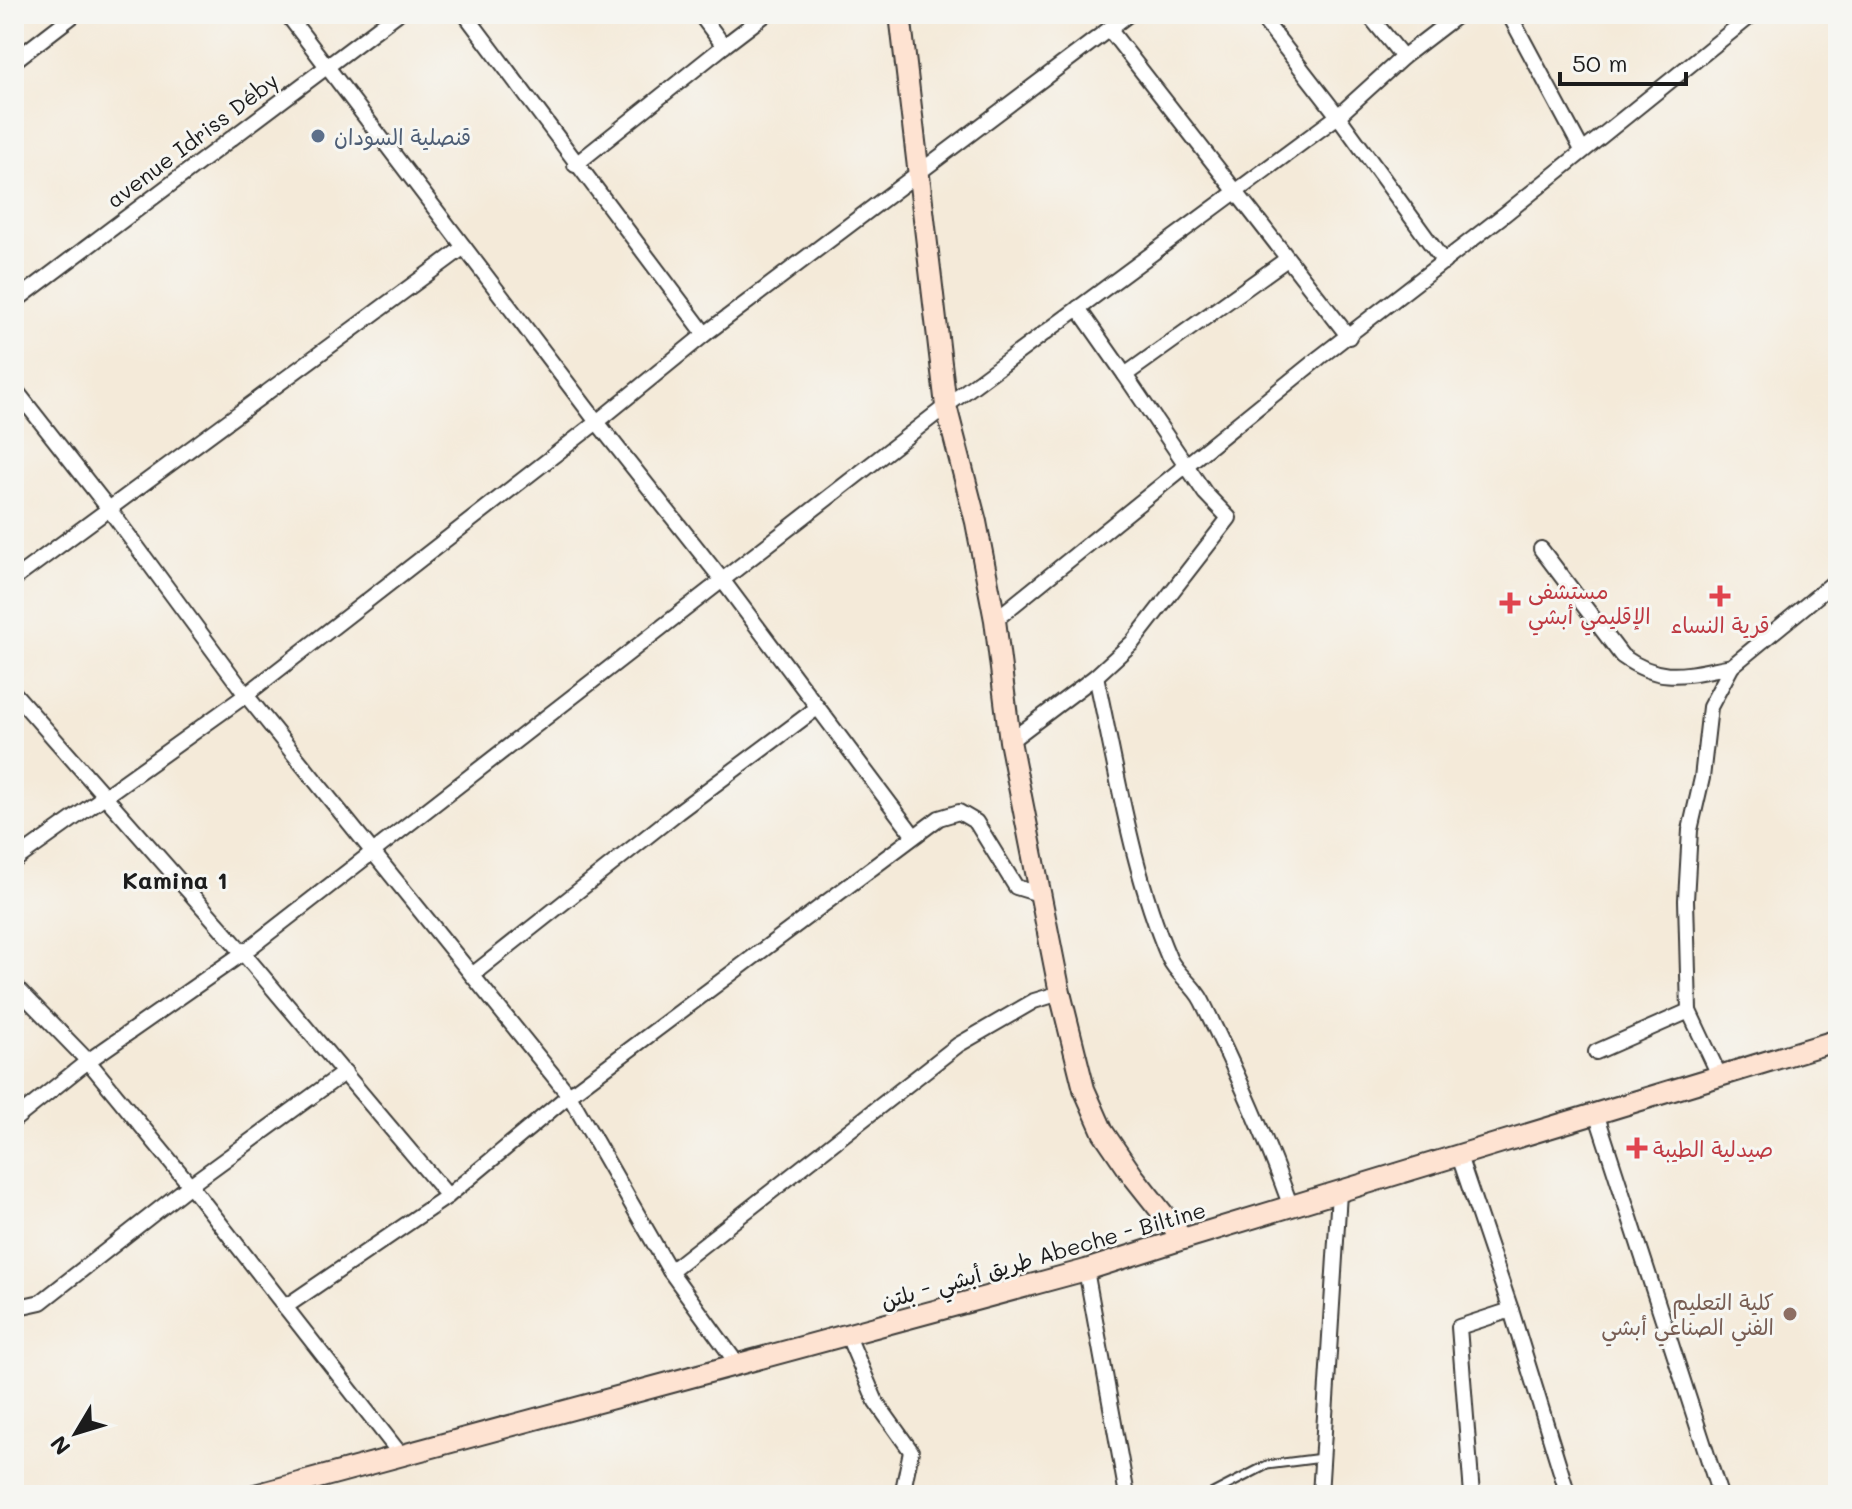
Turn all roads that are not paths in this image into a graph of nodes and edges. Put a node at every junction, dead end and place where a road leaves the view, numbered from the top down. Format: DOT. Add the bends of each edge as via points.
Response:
graph roads {
  1 [pos="75,14"];
  2 [pos="287,14"];
  3 [pos="397,14"];
  4 [pos="465,14"];
  5 [pos="700,14"];
  6 [pos="766,14"];
  7 [pos="900,14"];
  8 [pos="1129,14"];
  9 [pos="1259,14"];
  10 [pos="1368,14"];
  11 [pos="1459,14"];
  12 [pos="1509,14"];
  13 [pos="1753,14"];
  14 [pos="1109,29"];
  15 [pos="724,46"];
  16 [pos="1403,57"];
  17 [pos="14,61"];
  18 [pos="328,67"];
  19 [pos="1338,116"];
  20 [pos="1582,150"];
  21 [pos="575,165"];
  22 [pos="918,171"];
  23 [pos="1235,189"];
  24 [pos="464,247"];
  25 [pos="1287,259"];
  26 [pos="1444,262"];
  27 [pos="14,302"];
  28 [pos="1078,308"];
  29 [pos="705,334"];
  30 [pos="1349,337"];
  31 [pos="1125,375"];
  32 [pos="14,388"];
  33 [pos="946,406"];
  34 [pos="597,422"];
  35 [pos="1187,467"];
  36 [pos="109,509"];
  37 [pos="1541,549"];
  38 [pos="14,579"];
  39 [pos="1838,579"];
  40 [pos="723,581"];
  41 [pos="995,620"];
  42 [pos="1732,666"];
  43 [pos="1096,676"];
  44 [pos="14,693"];
  45 [pos="246,695"];
  46 [pos="817,708"];
  47 [pos="1010,741"];
  48 [pos="103,796"];
  49 [pos="914,836"];
  50 [pos="372,852"];
  51 [pos="14,861"];
  52 [pos="1039,894"];
  53 [pos="243,953"];
  54 [pos="472,975"];
  55 [pos="14,985"];
  56 [pos="1060,993"];
  57 [pos="1689,1011"];
  58 [pos="1838,1040"];
  59 [pos="1596,1052"];
  60 [pos="88,1061"];
  61 [pos="345,1072"];
  62 [pos="1720,1077"];
  63 [pos="569,1095"];
  64 [pos="1596,1113"];
  65 [pos="14,1120"];
  66 [pos="1459,1156"];
  67 [pos="190,1185"];
  68 [pos="1339,1193"];
  69 [pos="448,1196"];
  70 [pos="1291,1207"];
  71 [pos="1183,1239"];
  72 [pos="1086,1270"];
  73 [pos="670,1271"];
  74 [pos="285,1307"];
  75 [pos="14,1308"];
  76 [pos="1511,1310"];
  77 [pos="848,1336"];
  78 [pos="738,1365"];
  79 [pos="401,1455"];
  80 [pos="1322,1458"];
  81 [pos="255,1495"];
  82 [pos="902,1495"];
  83 [pos="1127,1495"];
  84 [pos="1209,1495"];
  85 [pos="1320,1495"];
  86 [pos="1472,1495"];
  87 [pos="1568,1495"];
  88 [pos="1720,1495"];
  1 -- 17 [label="street"];
  2 -- 18 [label="street"];
  3 -- 18 [label="street, avenue Idriss Déby"];
  4 -- 21 [label="street"];
  5 -- 15 [label="street"];
  6 -- 15 [label="street"];
  7 -- 22 [label="main road"];
  8 -- 14 [label="street"];
  9 -- 19 [label="street"];
  10 -- 16 [label="street"];
  11 -- 16 [label="street"];
  12 -- 20 [label="street"];
  13 -- 20 [label="street"];
  14 -- 22 [label="street"];
  14 -- 23 [label="street"];
  15 -- 21 [label="street"];
  16 -- 19 [label="street"];
  18 -- 24 [label="street"];
  18 -- 27 [label="street, avenue Idriss Déby"];
  19 -- 23 [label="street"];
  19 -- 26 [label="street"];
  20 -- 26 [label="street"];
  21 -- 29 [label="street"];
  22 -- 29 [label="street"];
  22 -- 33 [label="main road"];
  23 -- 25 [label="street"];
  23 -- 28 [label="street"];
  24 -- 34 [label="street"];
  24 -- 36 [label="street"];
  25 -- 30 [label="street"];
  25 -- 31 [label="street"];
  26 -- 30 [label="street"];
  28 -- 31 [label="street"];
  28 -- 33 [label="street"];
  29 -- 34 [label="street"];
  30 -- 35 [label="street"];
  31 -- 35 [label="street"];
  32 -- 36 [label="street"];
  33 -- 40 [label="street"];
  33 -- 41 [label="main road"];
  34 -- 40 [label="street"];
  34 -- 45 [label="street"];
  35 -- 41 [label="street"];
  35 -- 43 [label="street" via="1229,518 1144,630"];
  36 -- 38 [label="street"];
  36 -- 45 [label="street"];
  37 -- 42 [label="street" via="1622,656 1634,664 1670,677"];
  39 -- 42 [label="street"];
  40 -- 46 [label="street"];
  40 -- 50 [label="street"];
  41 -- 47 [label="main road"];
  42 -- 57 [label="street" via="1710,707 1690,830"];
  43 -- 47 [label="street"];
  43 -- 70 [label="street" via="1156,925 1171,962 1200,997"];
  44 -- 48 [label="street"];
  45 -- 48 [label="street"];
  45 -- 50 [label="street"];
  46 -- 49 [label="street"];
  46 -- 54 [label="street"];
  47 -- 52 [label="main road"];
  48 -- 51 [label="street"];
  48 -- 53 [label="street"];
  49 -- 52 [label="street" via="939,818 959,812 976,822 1016,887"];
  49 -- 63 [label="street"];
  50 -- 53 [label="street"];
  50 -- 54 [label="street"];
  52 -- 56 [label="main road"];
  53 -- 60 [label="street"];
  53 -- 61 [label="street"];
  54 -- 63 [label="street"];
  55 -- 60 [label="street"];
  56 -- 71 [label="main road" via="1084,1089 1103,1132"];
  56 -- 73 [label="street" via="1034,1001 958,1045"];
  57 -- 59 [label="street"];
  57 -- 62 [label="street"];
  58 -- 62 [label="main road, طريق أبشي - بلتن Abeche - Biltine"];
  60 -- 65 [label="street"];
  60 -- 67 [label="street"];
  61 -- 67 [label="street"];
  61 -- 69 [label="street"];
  62 -- 64 [label="main road, طريق أبشي - بلتن Abeche - Biltine"];
  63 -- 69 [label="street"];
  63 -- 73 [label="street"];
  64 -- 66 [label="main road, طريق أبشي - بلتن Abeche - Biltine"];
  64 -- 88 [label="street"];
  66 -- 68 [label="main road, طريق أبشي - بلتن Abeche - Biltine"];
  66 -- 76 [label="street"];
  67 -- 74 [label="street"];
  67 -- 75 [label="street" via="41,1302"];
  68 -- 70 [label="main road, طريق أبشي - بلتن Abeche - Biltine"];
  68 -- 80 [label="street"];
  69 -- 74 [label="street"];
  70 -- 71 [label="main road, طريق أبشي - بلتن Abeche - Biltine"];
  71 -- 72 [label="main road, طريق أبشي - بلتن Abeche - Biltine"];
  72 -- 77 [label="main road, طريق أبشي - بلتن Abeche - Biltine"];
  72 -- 83 [label="street"];
  73 -- 78 [label="street"];
  74 -- 79 [label="street"];
  76 -- 86 [label="street" via="1459,1327"];
  76 -- 87 [label="street"];
  77 -- 78 [label="main road, طريق أبشي - بلتن Abeche - Biltine"];
  77 -- 82 [label="street" via="876,1402 911,1451"];
  78 -- 79 [label="main road, طريق أبشي - بلتن Abeche - Biltine"];
  79 -- 81 [label="main road, طريق أبشي - بلتن Abeche - Biltine"];
  80 -- 84 [label="lane" via="1267,1465"];
  80 -- 85 [label="street"];
}
